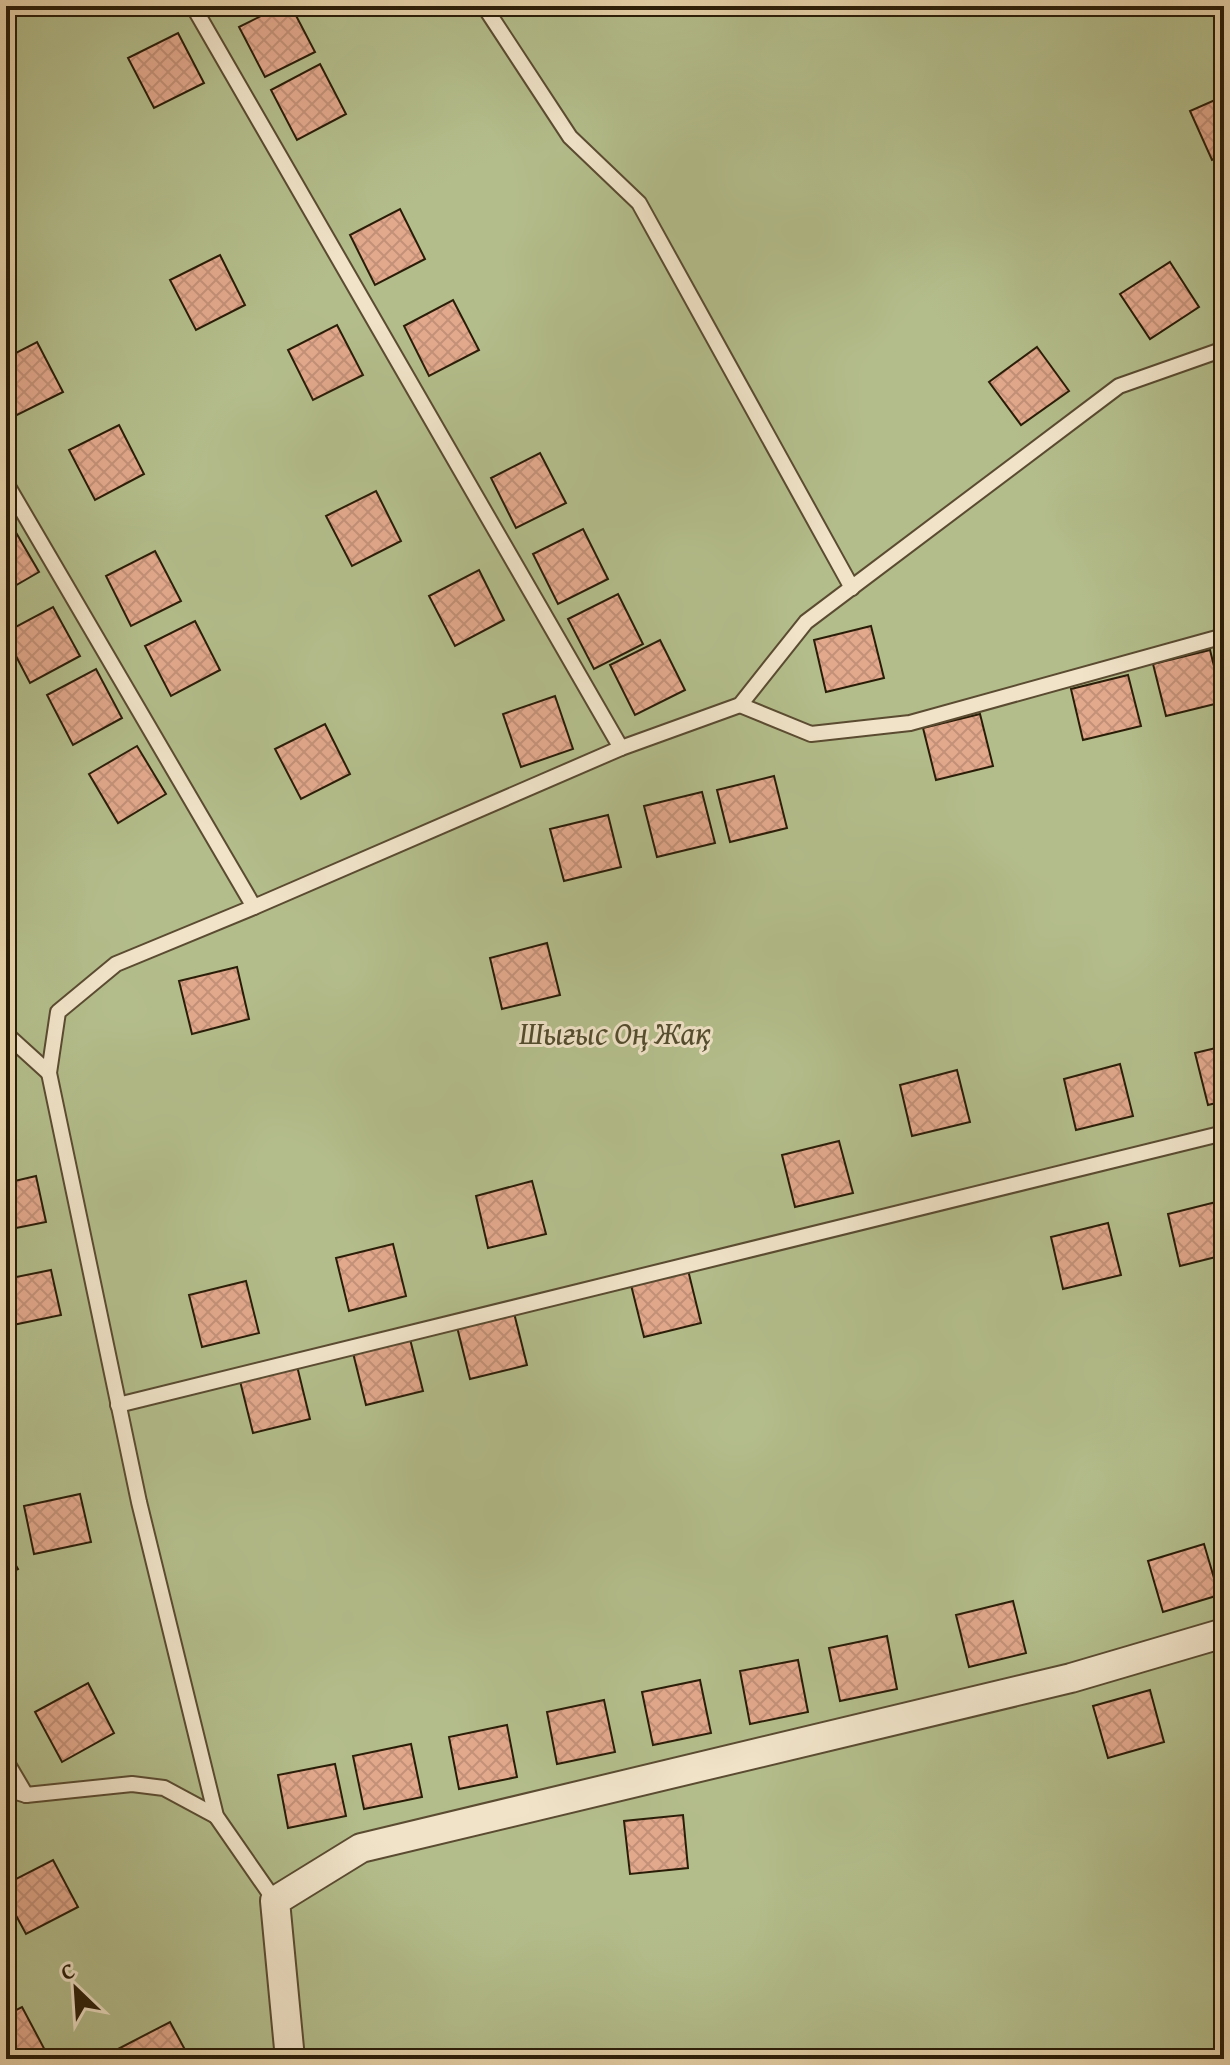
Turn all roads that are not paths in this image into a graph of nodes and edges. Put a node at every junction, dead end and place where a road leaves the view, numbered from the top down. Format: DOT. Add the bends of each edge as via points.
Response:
graph roads {
  1 [pos="193,6"];
  2 [pos="484,6"];
  3 [pos="1224,349"];
  4 [pos="6,483"];
  5 [pos="852,588"];
  6 [pos="1224,636"];
  7 [pos="740,705"];
  8 [pos="621,748"];
  9 [pos="254,907"];
  10 [pos="6,1034"];
  11 [pos="49,1073"];
  12 [pos="1224,1133"];
  13 [pos="118,1405"];
  14 [pos="1224,1633"];
  15 [pos="6,1761"];
  16 [pos="6,1789"];
  17 [pos="26,1795"];
  18 [pos="216,1816"];
  19 [pos="275,1901"];
  20 [pos="290,2059"];
  1 -- 8 [label="lane"];
  2 -- 5 [label="lane" via="570,137 639,203"];
  3 -- 5 [label="lane" via="1119,386"];
  4 -- 9 [label="lane"];
  5 -- 7 [label="lane" via="806,622"];
  6 -- 7 [label="lane" via="910,723 811,734"];
  7 -- 8 [label="lane"];
  8 -- 9 [label="lane"];
  9 -- 11 [label="lane" via="116,964 58,1012"];
  10 -- 11 [label="lane"];
  11 -- 13 [label="lane"];
  12 -- 13 [label="lane"];
  13 -- 18 [label="lane"];
  14 -- 19 [label="street" via="1071,1678 361,1848"];
  15 -- 17 [label="lane"];
  16 -- 17 [label="lane"];
  17 -- 18 [label="lane" via="132,1784 164,1788"];
  18 -- 19 [label="lane"];
  19 -- 20 [label="street"];
}
